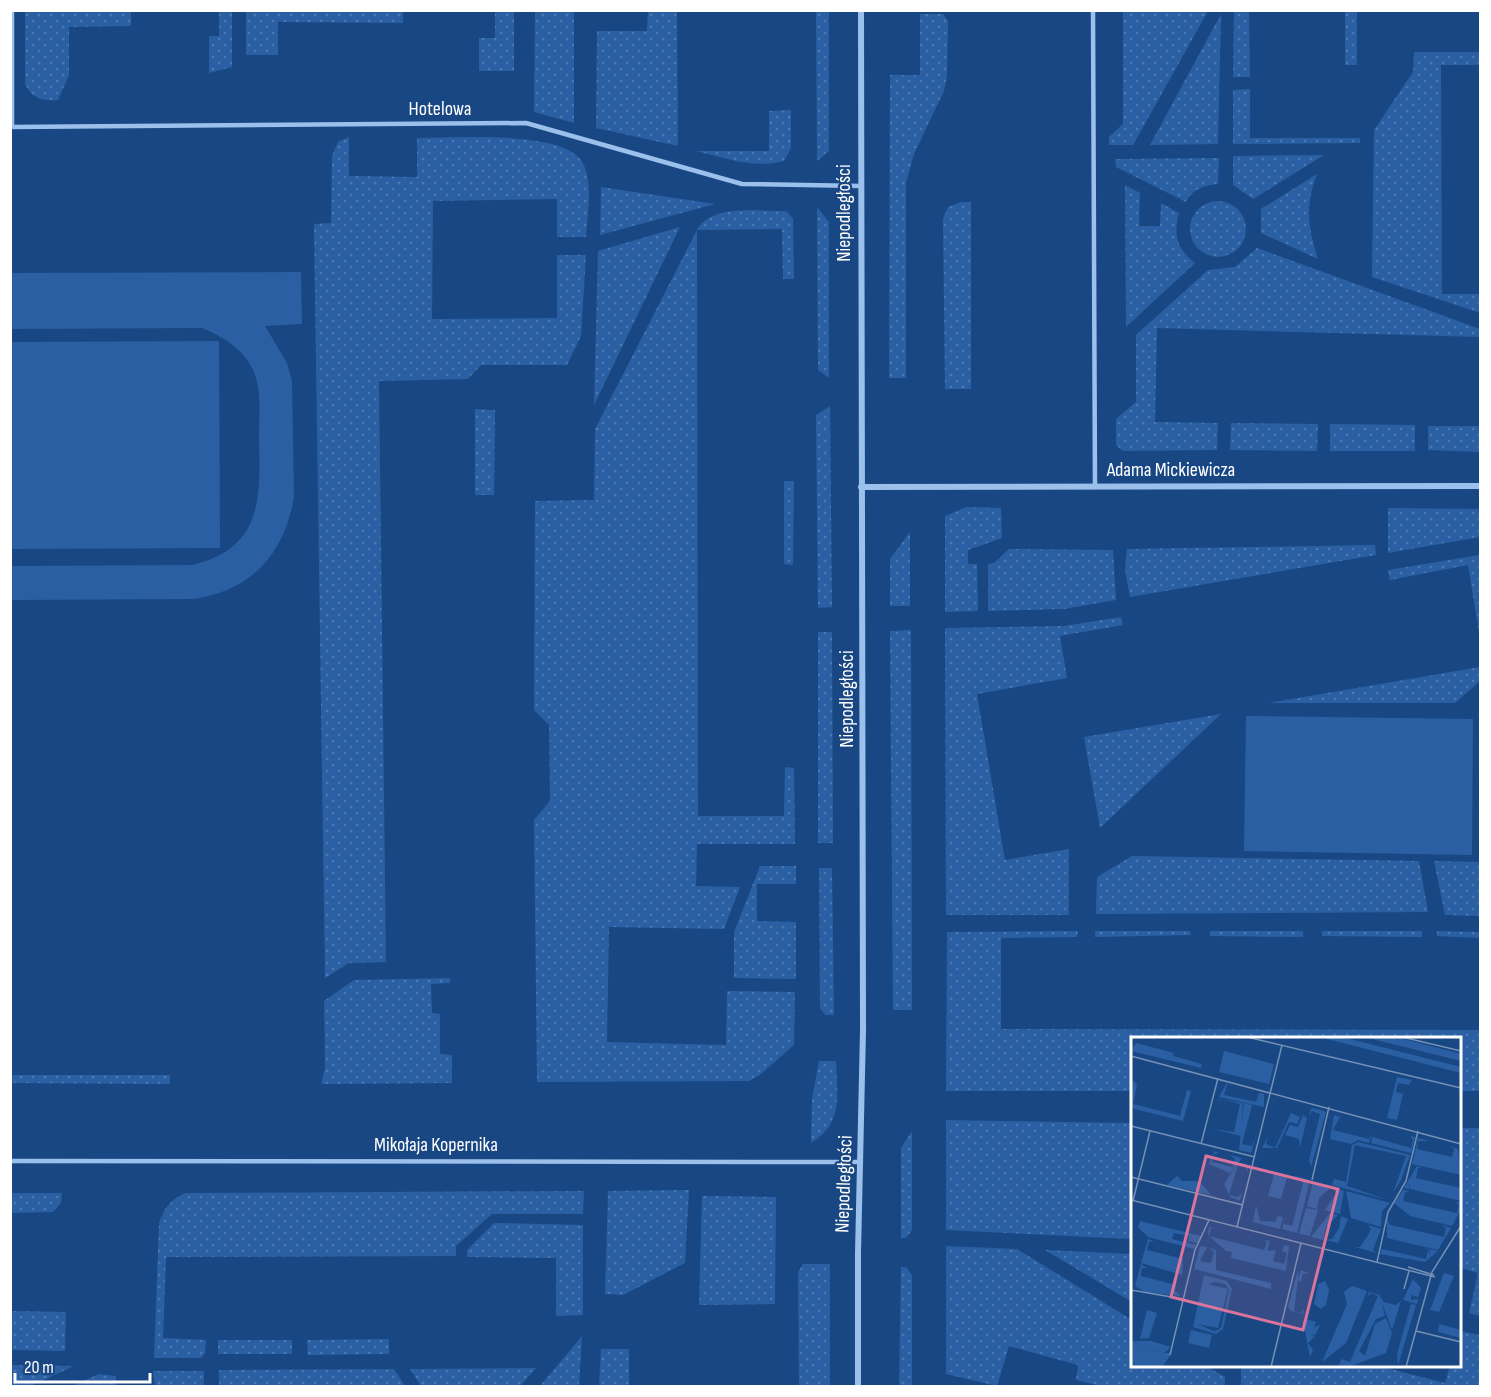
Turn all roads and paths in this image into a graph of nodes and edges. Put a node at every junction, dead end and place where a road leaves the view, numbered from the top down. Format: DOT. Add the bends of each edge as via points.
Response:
graph roads {
  1 [pos="12,10"];
  2 [pos="861,10"];
  3 [pos="1093,10"];
  4 [pos="11,127"];
  5 [pos="861,186"];
  6 [pos="1480,486"];
  7 [pos="861,487"];
  8 [pos="1095,487"];
  9 [pos="10,1161"];
  10 [pos="861,1162"];
  11 [pos="858,1386"];
  1 -- 4 [label="lane"];
  2 -- 5 [label="street, Niepodległości"];
  3 -- 8 [label="lane"];
  4 -- 5 [label="lane, Hotelowa" via="526,123 742,184"];
  5 -- 7 [label="street, Niepodległości"];
  6 -- 8 [label="street, Adama Mickiewicza"];
  7 -- 8 [label="street, Adama Mickiewicza"];
  7 -- 10 [label="street, Niepodległości"];
  9 -- 10 [label="lane, Mikołaja Kopernika"];
  10 -- 11 [label="street, Niepodległości"];
}
